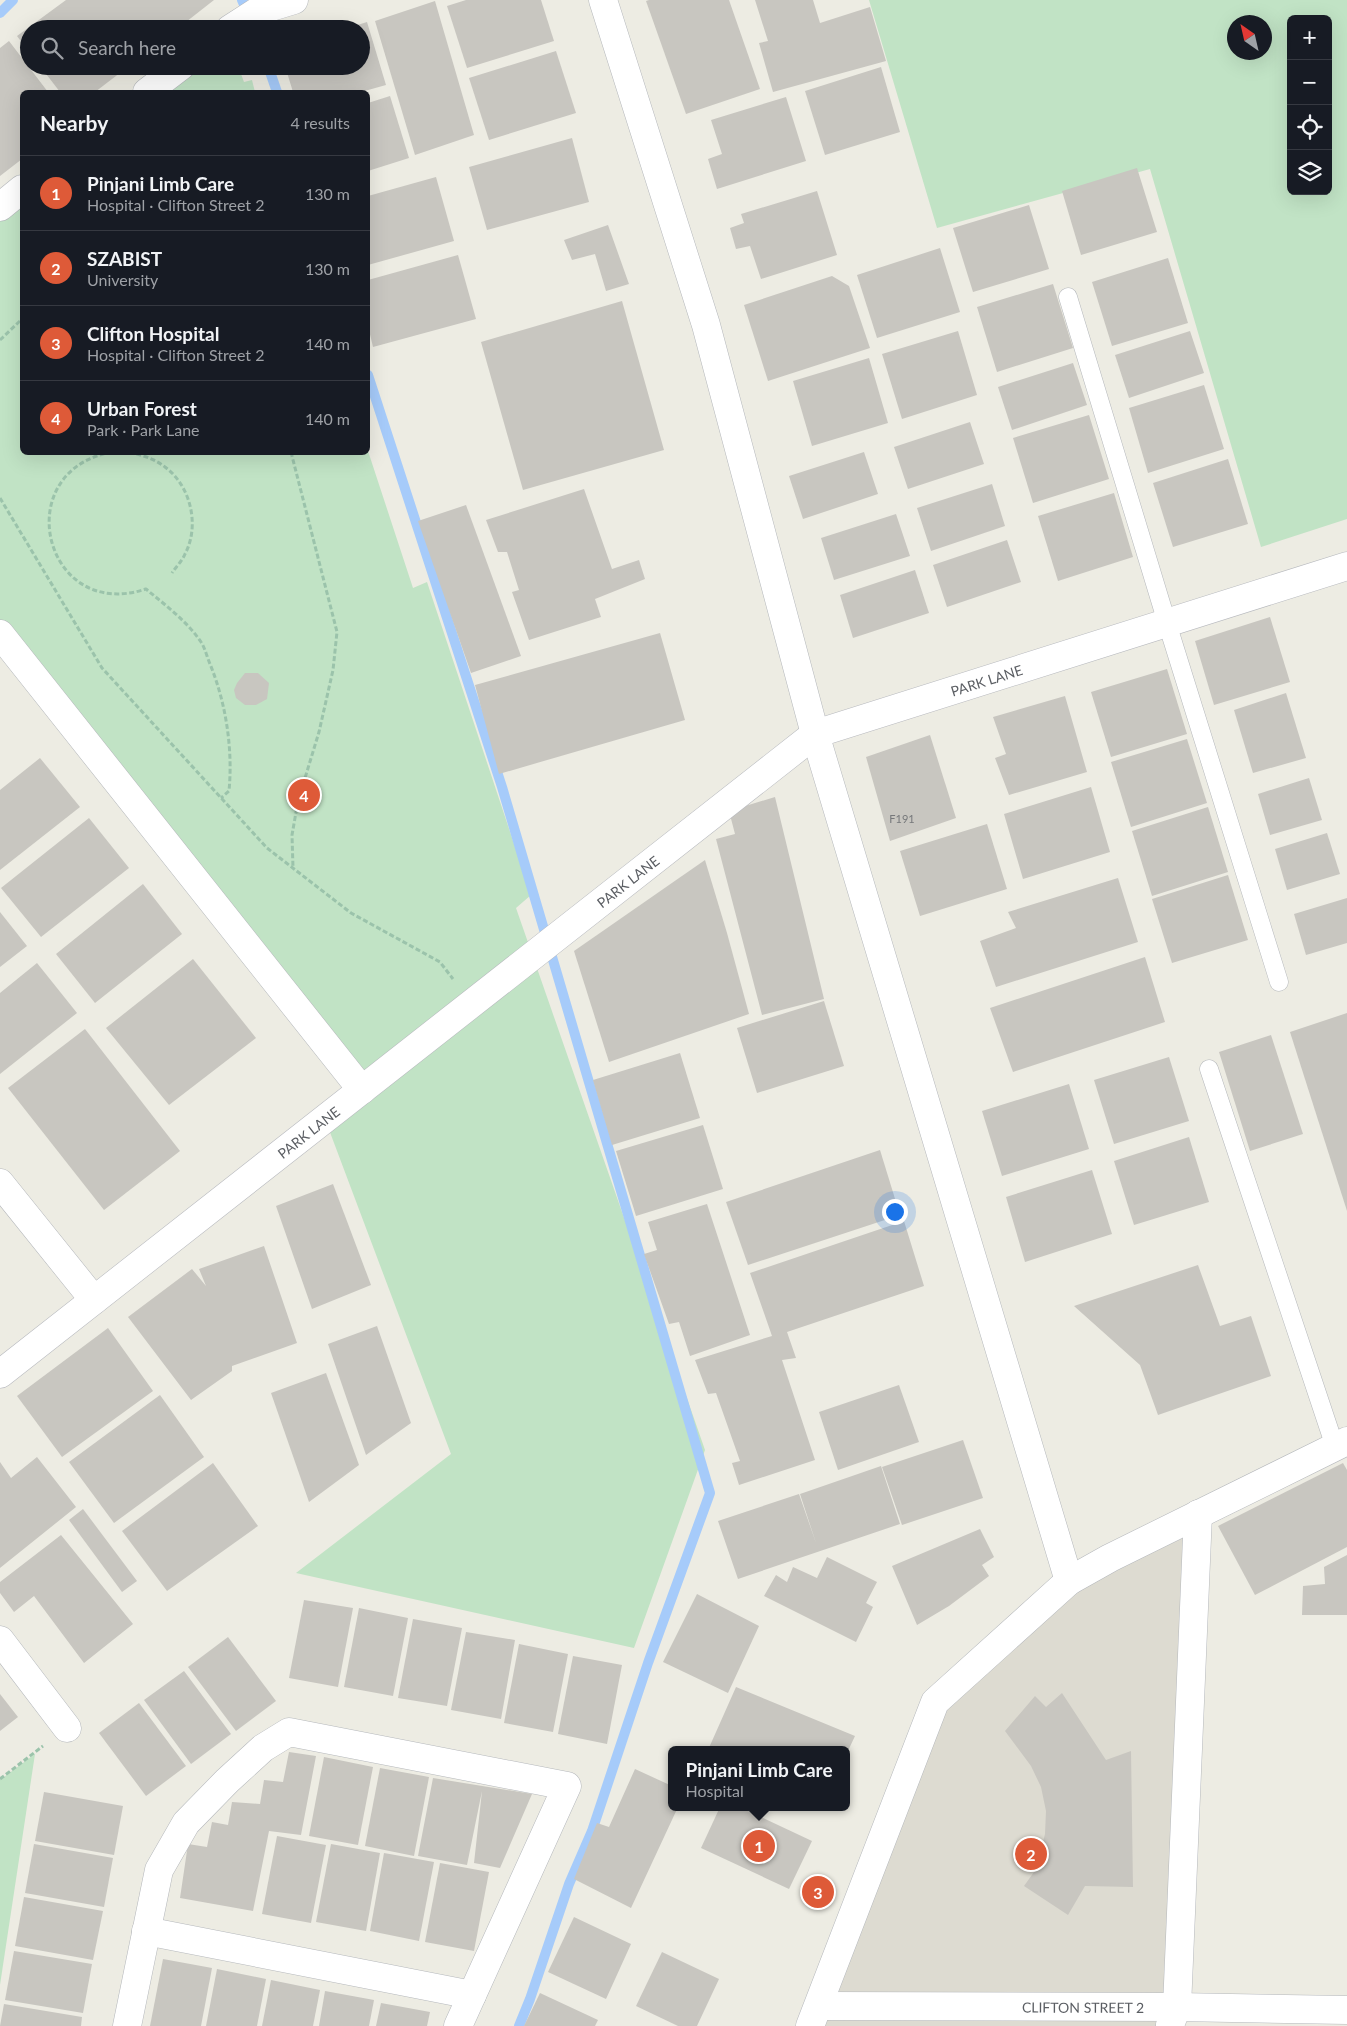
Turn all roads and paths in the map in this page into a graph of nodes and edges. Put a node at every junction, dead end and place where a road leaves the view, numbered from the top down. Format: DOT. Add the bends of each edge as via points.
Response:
graph roads {
  1 [pos="294,0"];
  2 [pos="603,0"];
  3 [pos="245,20"];
  4 [pos="169,75"];
  5 [pos="150,90"];
  6 [pos="20,191"];
  7 [pos="0,206"];
  8 [pos="1068,297"];
  9 [pos="20,321"];
  10 [pos="0,340"];
  11 [pos="97,455"];
  12 [pos="144,455"];
  13 [pos="292,455"];
  14 [pos="0,498"];
  15 [pos="1347,566"];
  16 [pos="172,573"];
  17 [pos="1167,623"];
  18 [pos="0,634"];
  19 [pos="815,734"];
  20 [pos="221,798"];
  21 [pos="294,868"];
  22 [pos="1279,982"];
  23 [pos="472,1004"];
  24 [pos="1209,1070"];
  25 [pos="362,1090"];
  26 [pos="0,1182"];
  27 [pos="94,1300"];
  28 [pos="0,1374"];
  29 [pos="1341,1444"];
  30 [pos="1198,1514"];
  31 [pos="1069,1581"];
  32 [pos="0,1640"];
  33 [pos="66,1728"];
  34 [pos="0,1780"];
  35 [pos="146,1931"];
  36 [pos="472,1995"];
  37 [pos="814,2016"];
  38 [pos="1345,2016"];
  39 [pos="1173,2017"];
  40 [pos="127,2026"];
  41 [pos="458,2026"];
  1 -- 3 [label="street"];
  2 -- 19 [label="street" via="706,326"];
  4 -- 5 [label="street"];
  6 -- 7 [label="street"];
  8 -- 17 [label="lane"];
  9 -- 10 [label="path"];
  11 -- 20 [label="path" via="76,467 59,484 50,506 48,529 54,552 66,572 85,586 107,594 130,594 146,589 178,616 202,643 219,686 226,723 231,774 229,791"];
  12 -- 16 [label="path" via="166,467 182,484 191,507 192,531 185,554"];
  13 -- 21 [label="path" via="337,632 333,670 292,835"];
  14 -- 20 [label="path" via="102,668"];
  15 -- 17 [label="street, PARK LANE"];
  17 -- 19 [label="street, PARK LANE"];
  17 -- 22 [label="lane"];
  18 -- 25 [label="street"];
  19 -- 23 [label="street, PARK LANE"];
  19 -- 31 [label="street"];
  20 -- 21 [label="path" via="267,848"];
  21 -- 23 [label="path" via="351,913 440,962"];
  23 -- 25 [label="street, PARK LANE"];
  24 -- 29 [label="lane"];
  25 -- 27 [label="street, PARK LANE"];
  26 -- 27 [label="street"];
  27 -- 28 [label="street, PARK LANE"];
  29 -- 30 [label="street"];
  30 -- 31 [label="street"];
  30 -- 39 [label="street"];
  31 -- 37 [label="street" via="935,1702"];
  32 -- 33 [label="street"];
  33 -- 34 [label="path"];
  35 -- 36 [label="street"];
  35 -- 36 [label="street" via="159,1870 186,1823 263,1748 289,1732 567,1786"];
  35 -- 40 [label="street"];
  36 -- 41 [label="street"];
  37 -- 39 [label="street, CLIFTON STREET 2"];
  38 -- 39 [label="street, CLIFTON STREET 2"];
}
